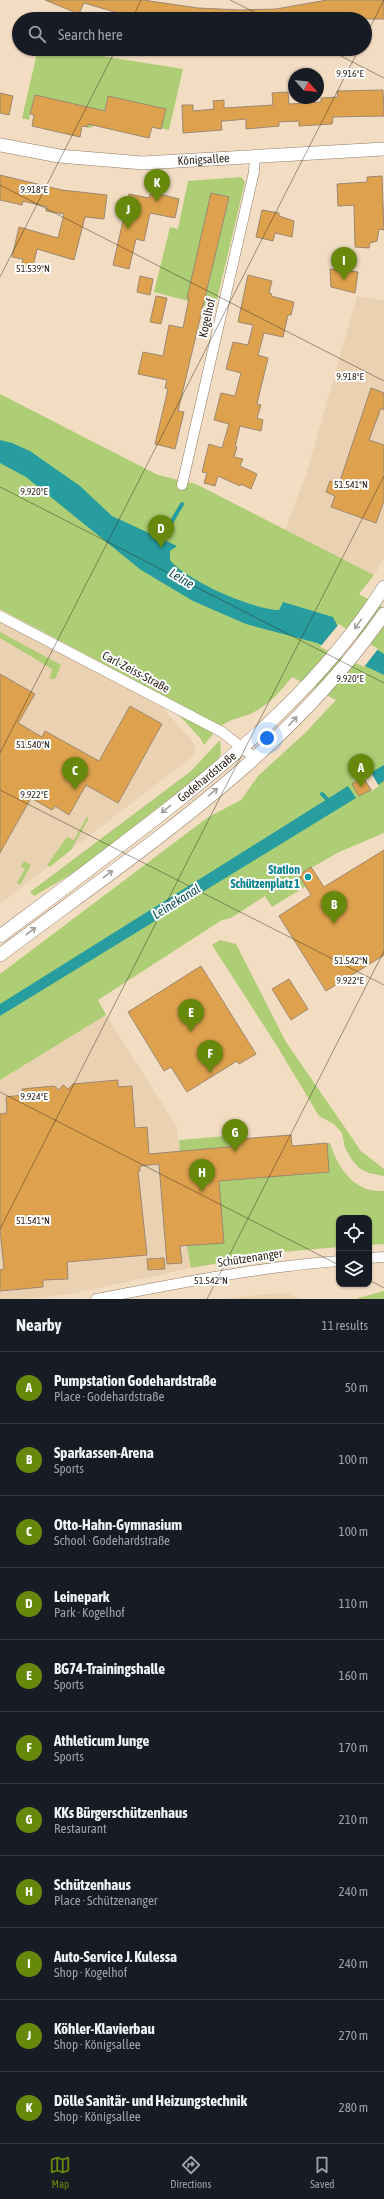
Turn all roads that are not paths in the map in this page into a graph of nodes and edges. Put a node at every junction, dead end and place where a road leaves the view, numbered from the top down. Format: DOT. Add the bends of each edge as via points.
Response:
graph roads {
  1 [pos="0,145"];
  2 [pos="384,149"];
  3 [pos="255,157"];
  4 [pos="182,485"];
  5 [pos="382,590"];
  6 [pos="384,614"];
  7 [pos="0,616"];
  8 [pos="243,748"];
  9 [pos="254,757"];
  10 [pos="0,936"];
  11 [pos="0,955"];
  12 [pos="384,1257"];
  13 [pos="372,1258"];
  14 [pos="336,1261"];
  15 [pos="96,1299"];
  1 -- 3 [label="street, Königsallee" via="59,156 143,164"];
  2 -- 3 [label="street, Königsallee"];
  3 -- 4 [label="street, Kogelhof" via="254,172"];
  5 -- 8 [label="street, Godehardstraße, one-way" via="345,641 304,689"];
  9 -- 6 [label="street, Godehardstraße, one-way" via="319,695"];
  7 -- 8 [label="street, Carl-Zeiss-Straße" via="222,732"];
  8 -- 9 [label="street, Carl-Zeiss-Straße"];
  8 -- 10 [label="street, Godehardstraße, one-way"];
  11 -- 9 [label="street, Godehardstraße, one-way" via="176,822"];
  12 -- 13 [label="street"];
  14 -- 15 [label="street, Schützenanger" via="250,1271"];
}
